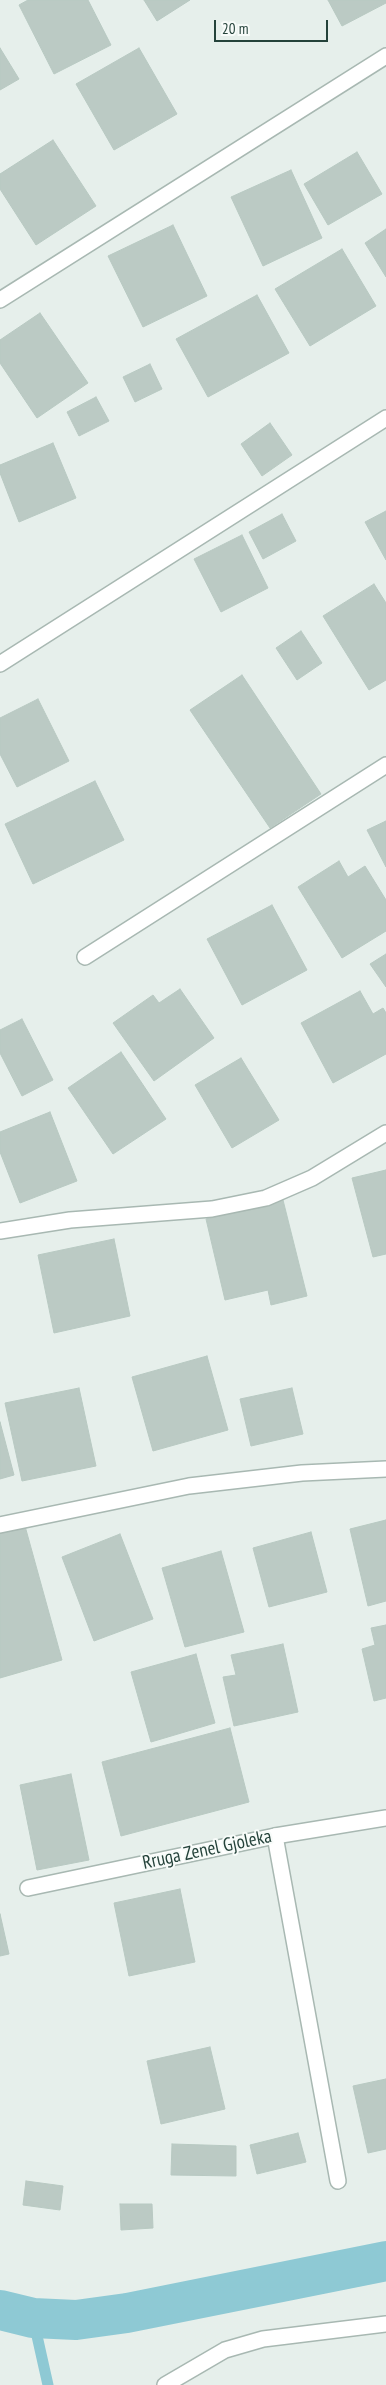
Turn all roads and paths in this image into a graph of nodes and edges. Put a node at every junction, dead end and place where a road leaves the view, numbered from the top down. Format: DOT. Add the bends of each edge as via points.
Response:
graph roads {
  1 [pos="386,56"];
  2 [pos="0,300"];
  3 [pos="386,418"];
  4 [pos="0,664"];
  5 [pos="386,765"];
  6 [pos="85,957"];
  7 [pos="386,1133"];
  8 [pos="0,1231"];
  9 [pos="386,1469"];
  10 [pos="0,1525"];
  11 [pos="386,1818"];
  12 [pos="275,1836"];
  13 [pos="28,1888"];
  14 [pos="338,2181"];
  15 [pos="386,2324"];
  16 [pos="165,2385"];
  1 -- 2 [label="street"];
  3 -- 4 [label="street"];
  5 -- 6 [label="street"];
  7 -- 8 [label="street" via="312,1178 266,1198 212,1210 70,1220"];
  9 -- 10 [label="street" via="302,1473 189,1486"];
  11 -- 12 [label="street, Rruga Zenel Gjoleka"];
  12 -- 13 [label="street, Rruga Zenel Gjoleka"];
  12 -- 14 [label="street"];
  15 -- 16 [label="street" via="263,2339 225,2350"];
}
